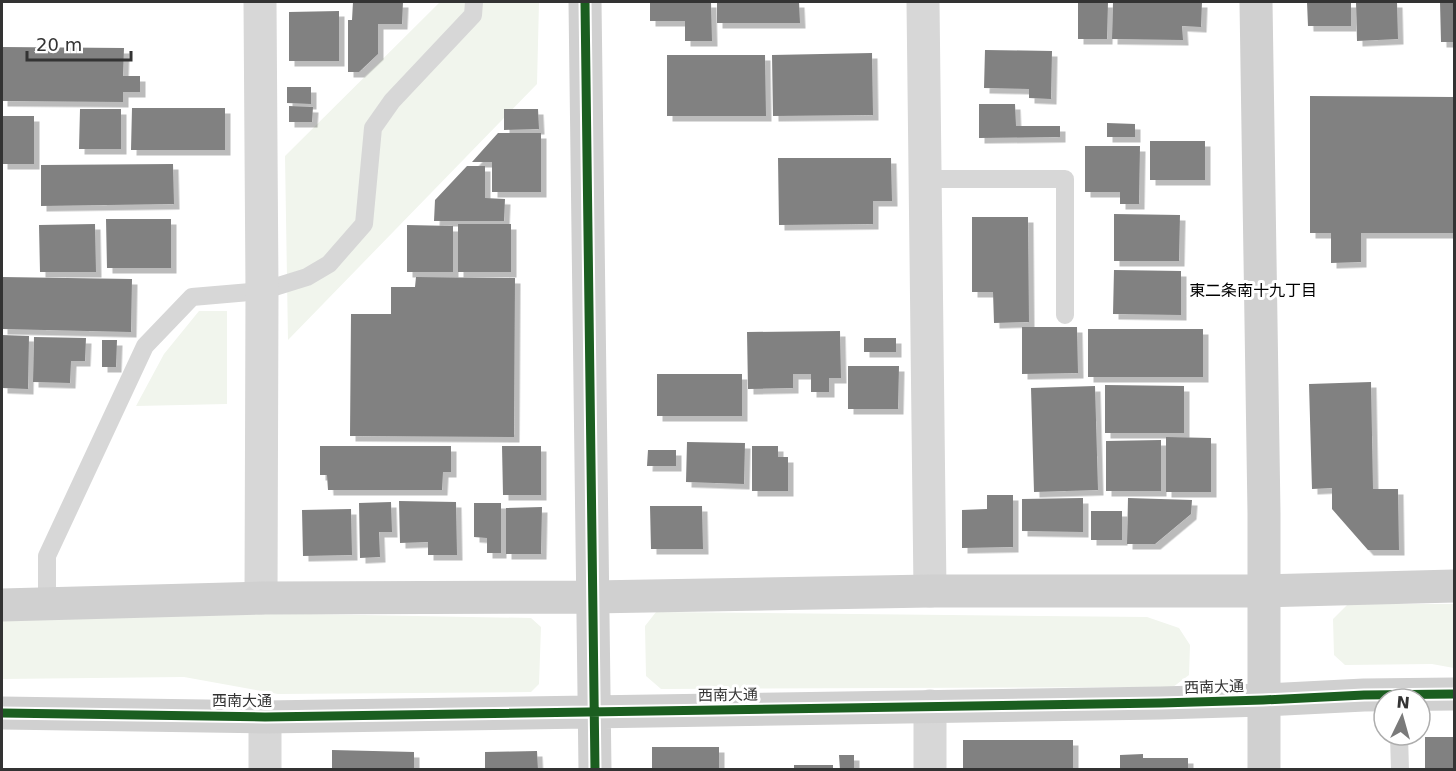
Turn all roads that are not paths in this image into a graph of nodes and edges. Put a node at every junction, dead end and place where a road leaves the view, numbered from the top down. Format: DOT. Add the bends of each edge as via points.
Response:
graph roads {
  1 [pos="260,2"];
  2 [pos="474,2"];
  3 [pos="585,2"];
  4 [pos="923,2"];
  5 [pos="1256,2"];
  6 [pos="925,179"];
  7 [pos="262,291"];
  8 [pos="1065,315"];
  9 [pos="1455,586"];
  10 [pos="930,591"];
  11 [pos="1264,591"];
  12 [pos="592,597"];
  13 [pos="261,598"];
  14 [pos="47,603"];
  15 [pos="2,604"];
  16 [pos="1455,694"];
  17 [pos="1372,695"];
  18 [pos="1432,695"];
  19 [pos="1263,700"];
  20 [pos="930,706"];
  21 [pos="594,712"];
  22 [pos="2,713"];
  23 [pos="265,717"];
  24 [pos="1399,747"];
  25 [pos="266,770"];
  26 [pos="595,770"];
  27 [pos="930,770"];
  28 [pos="1264,770"];
  29 [pos="1400,770"];
  1 -- 7 [label="street"];
  2 -- 7 [label="lane" via="473,15 392,101 373,128 364,224 329,264 307,278"];
  3 -- 12 [label="street"];
  4 -- 6 [label="street"];
  5 -- 11 [label="street"];
  6 -- 8 [label="lane" via="1065,179"];
  6 -- 10 [label="street"];
  7 -- 13 [label="street"];
  7 -- 14 [label="lane" via="192,297 146,346 47,556"];
  9 -- 11 [label="street"];
  10 -- 11 [label="street"];
  10 -- 12 [label="street"];
  11 -- 19 [label="street"];
  12 -- 13 [label="street"];
  12 -- 21 [label="street"];
  13 -- 14 [label="street"];
  14 -- 15 [label="street"];
  16 -- 18 [label="street, 西南大通"];
  17 -- 19 [label="street, 西南大通"];
  19 -- 20 [label="street, 西南大通"];
  19 -- 28 [label="street"];
  20 -- 21 [label="street, 西南大通"];
  20 -- 27 [label="street"];
  21 -- 23 [label="street, 西南大通"];
  21 -- 26 [label="street"];
  22 -- 23 [label="street, 西南大通"];
  23 -- 25 [label="street"];
  24 -- 29 [label="lane"];
}
